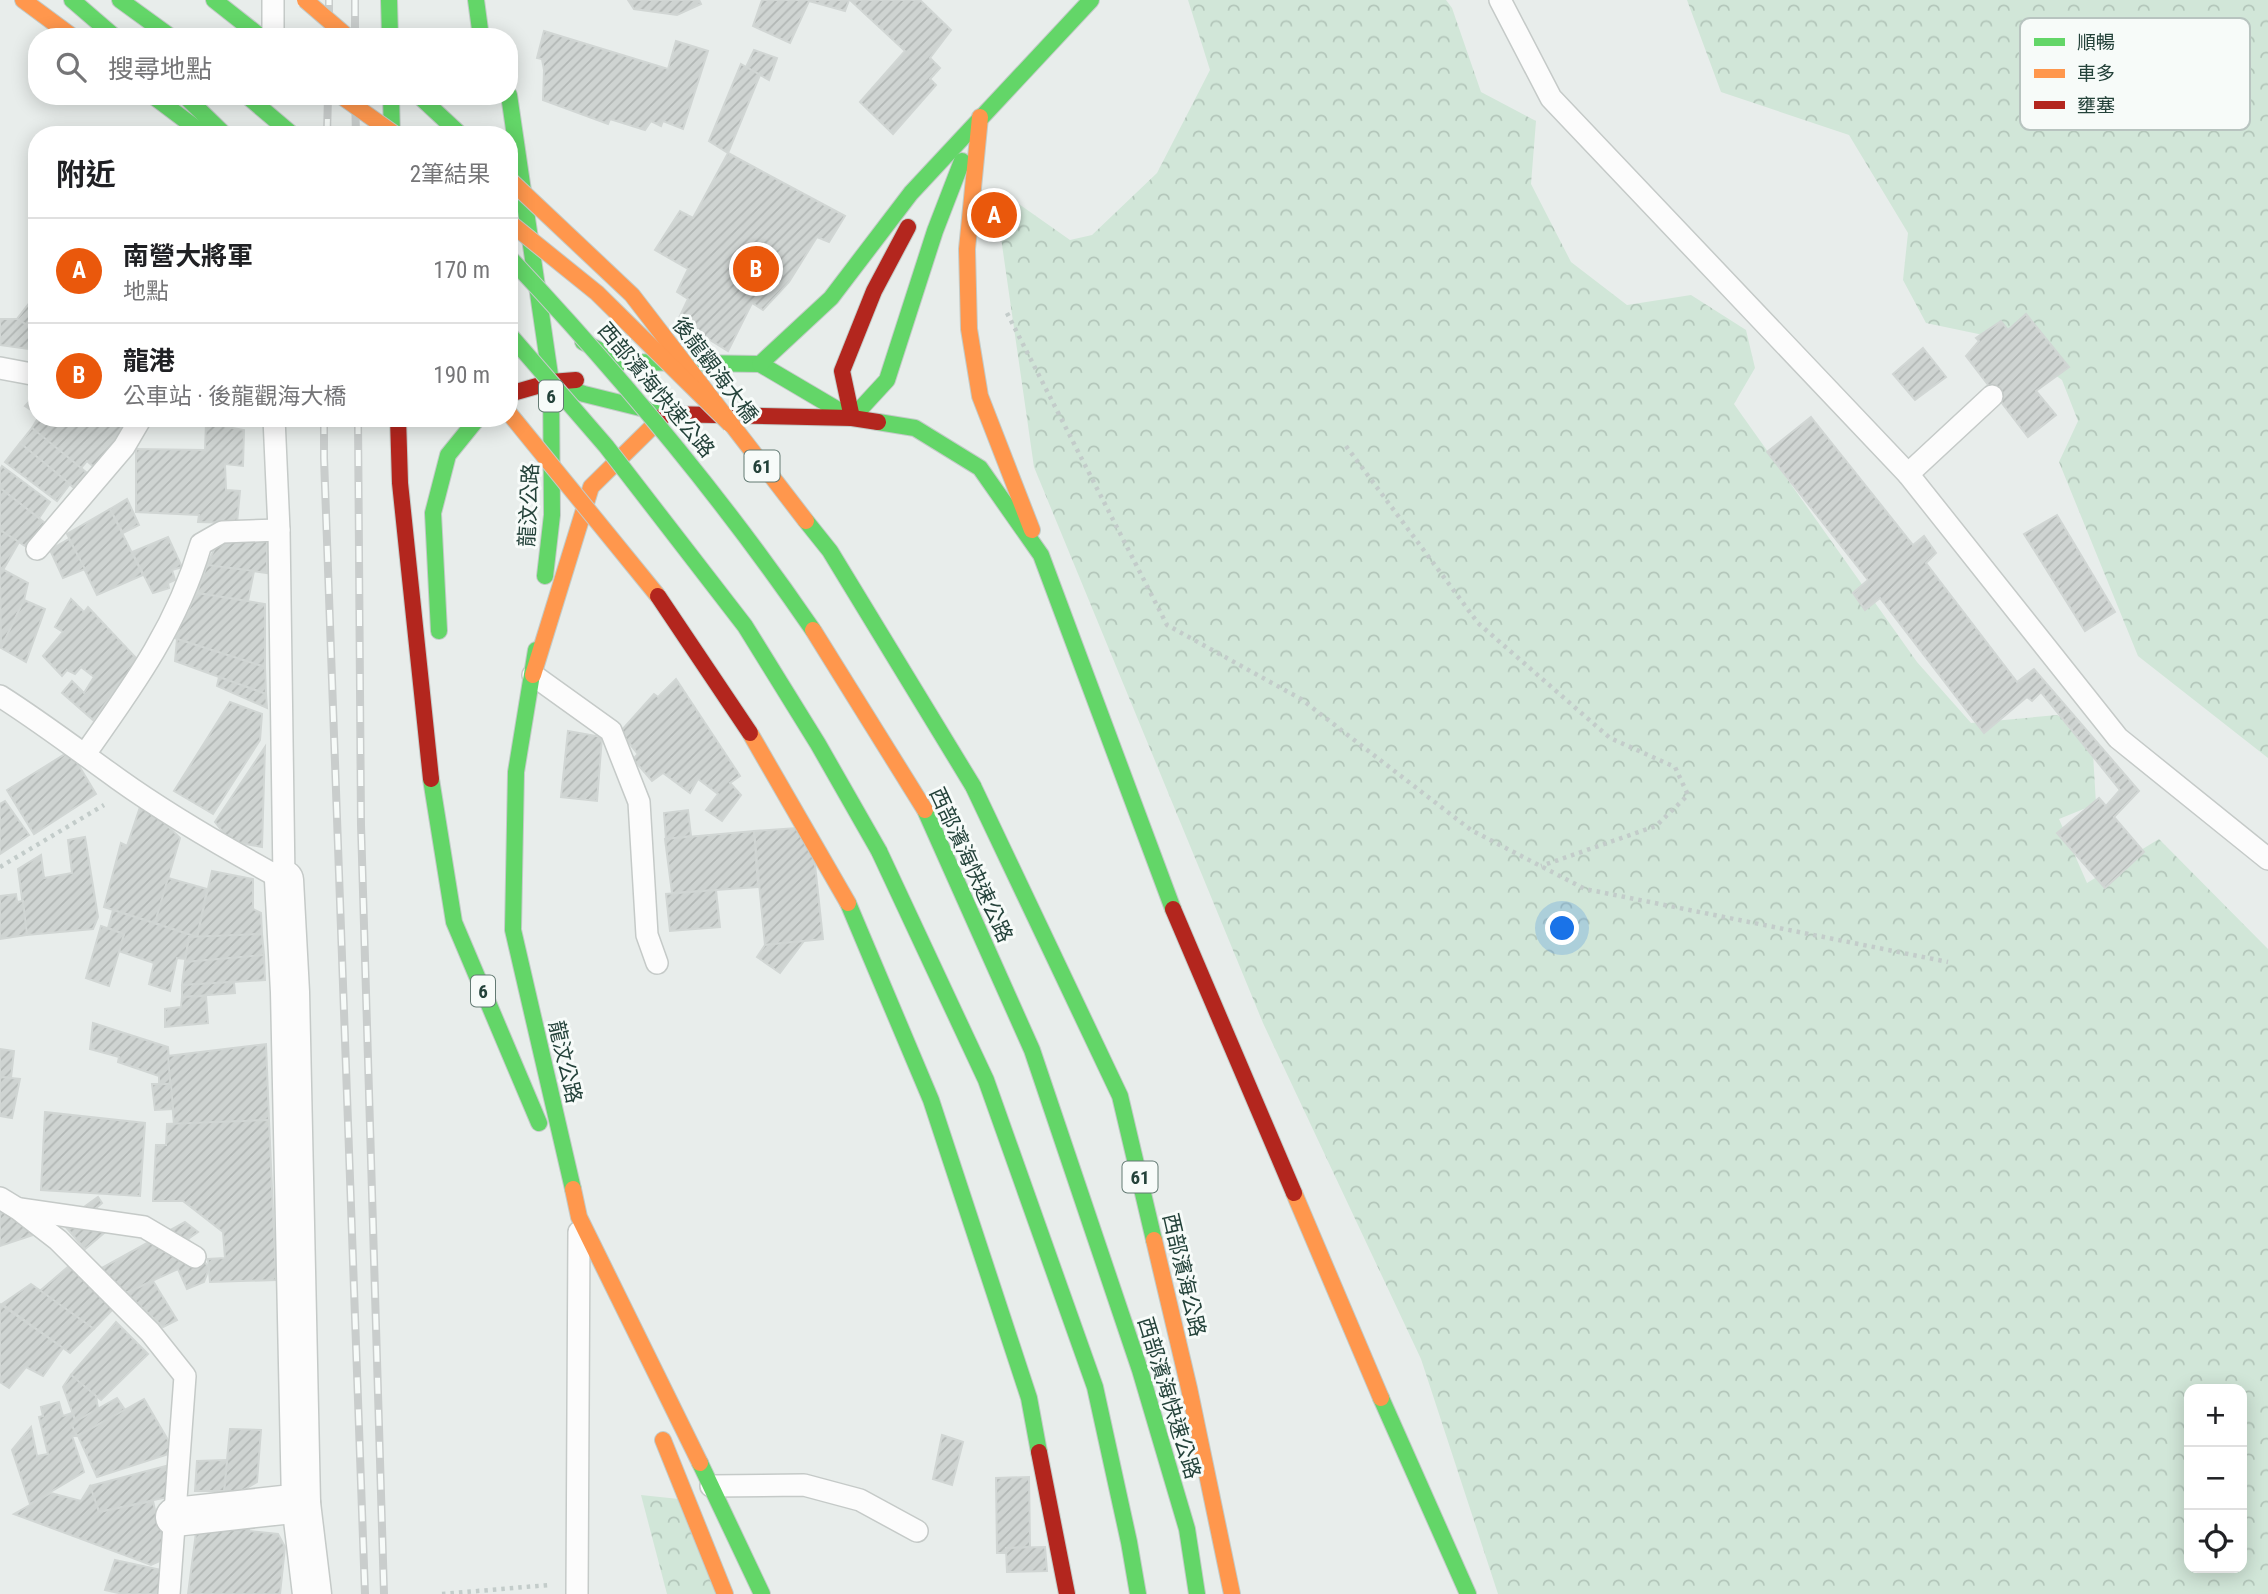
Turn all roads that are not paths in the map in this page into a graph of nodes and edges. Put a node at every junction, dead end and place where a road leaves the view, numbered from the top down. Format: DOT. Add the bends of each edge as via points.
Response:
graph roads {
  1 [pos="23,0"];
  2 [pos="72,0"];
  3 [pos="120,0"];
  4 [pos="214,0"];
  5 [pos="273,0"];
  6 [pos="305,0"];
  7 [pos="389,0"];
  8 [pos="476,0"];
  9 [pos="1091,0"];
  10 [pos="1500,0"];
  11 [pos="61,28"];
  12 [pos="105,28"];
  13 [pos="159,28"];
  14 [pos="250,28"];
  15 [pos="273,28"];
  16 [pos="338,28"];
  17 [pos="390,28"];
  18 [pos="480,28"];
  19 [pos="165,105"];
  20 [pos="194,105"];
  21 [pos="258,105"];
  22 [pos="273,105"];
  23 [pos="345,105"];
  24 [pos="353,105"];
  25 [pos="392,105"];
  26 [pos="429,105"];
  27 [pos="510,105"];
  28 [pos="980,117"];
  29 [pos="512,119"];
  30 [pos="193,126"];
  31 [pos="216,126"];
  32 [pos="273,126"];
  33 [pos="282,126"];
  34 [pos="370,126"];
  35 [pos="382,126"];
  36 [pos="393,126"];
  37 [pos="451,126"];
  38 [pos="513,126"];
  39 [pos="514,126"];
  40 [pos="518,143"];
  41 [pos="518,159"];
  42 [pos="518,187"];
  43 [pos="518,229"];
  44 [pos="518,266"];
  45 [pos="518,281"];
  46 [pos="518,344"];
  47 [pos="760,364"];
  48 [pos="0,368"];
  49 [pos="28,373"];
  50 [pos="551,382"];
  51 [pos="518,391"];
  52 [pos="1992,396"];
  53 [pos="665,414"];
  54 [pos="852,418"];
  55 [pos="518,424"];
  56 [pos="730,424"];
  57 [pos="136,427"];
  58 [pos="274,427"];
  59 [pos="398,427"];
  60 [pos="471,427"];
  61 [pos="1908,474"];
  62 [pos="279,530"];
  63 [pos="37,549"];
  64 [pos="1041,555"];
  65 [pos="533,675"];
  66 [pos="0,695"];
  67 [pos="85,754"];
  68 [pos="427,754"];
  69 [pos="973,786"];
  70 [pos="2268,859"];
  71 [pos="284,880"];
  72 [pos="657,963"];
  73 [pos="9,1203"];
  74 [pos="579,1217"];
  75 [pos="195,1257"];
  76 [pos="628,1351"];
  77 [pos="657,1426"];
  78 [pos="711,1486"];
  79 [pos="301,1503"];
  80 [pos="175,1517"];
  81 [pos="917,1531"];
  82 [pos="578,1588"];
  83 [pos="169,1594"];
  84 [pos="312,1594"];
  85 [pos="725,1594"];
  86 [pos="762,1594"];
  87 [pos="1067,1594"];
  88 [pos="1138,1594"];
  89 [pos="1197,1594"];
  90 [pos="1232,1594"];
  91 [pos="1468,1594"];
  1 -- 11 [label="main road"];
  2 -- 12 [label="main road"];
  3 -- 13 [label="main road"];
  4 -- 14 [label="main road"];
  5 -- 15 [label="lane"];
  6 -- 16 [label="main road, bridge"];
  7 -- 17 [label="main road"];
  8 -- 18 [label="main road"];
  9 -- 28 [label="main road"];
  10 -- 61 [label="lane" via="1551,98"];
  19 -- 30 [label="main road"];
  20 -- 31 [label="main road"];
  21 -- 33 [label="main road, bridge"];
  22 -- 32 [label="lane"];
  23 -- 34 [label="main road"];
  24 -- 35 [label="main road, bridge"];
  25 -- 36 [label="main road"];
  26 -- 37 [label="main road"];
  27 -- 29 [label="main road, 龍汶公路 / 6"];
  28 -- 47 [label="main road" via="911,193 831,298"];
  28 -- 54 [label="main road" via="935,231 887,380"];
  28 -- 54 [label="main road" via="915,214 874,291 842,371"];
  28 -- 64 [label="main road" via="967,249 969,329 980,396"];
  29 -- 38 [label="main road, 龍汶公路 / 6"];
  29 -- 39 [label="main road"];
  40 -- 47 [label="main road" via="556,298 585,344 624,362"];
  41 -- 50 [label="main road, 龍汶公路 / 6"];
  42 -- 56 [label="main road, 後龍觀海大橋 / 61, bridge" via="632,295"];
  43 -- 56 [label="main road, bridge" via="597,293"];
  44 -- 89 [label="main road, 西部濱海快速公路, bridge" via="671,438 761,555 925,810 1032,1050 1140,1370 1187,1529"];
  45 -- 50 [label="main road"];
  46 -- 88 [label="main road, bridge" via="606,446 745,626 879,851 986,1080 1095,1387"];
  47 -- 50 [label="main road"];
  47 -- 54 [label="main road"];
  48 -- 49 [label="lane"];
  50 -- 51 [label="main road"];
  50 -- 53 [label="main road"];
  50 -- 65 [label="main road, 龍汶公路 / 6" via="552,515"];
  52 -- 61 [label="lane"];
  53 -- 54 [label="main road"];
  53 -- 65 [label="main road" via="592,487"];
  54 -- 64 [label="main road" via="915,428 980,468"];
  55 -- 87 [label="main road, bridge" via="667,607 744,724 848,903 930,1100 1029,1398"];
  56 -- 69 [label="main road, 後龍觀海大橋 / 61, bridge" via="830,551"];
  57 -- 63 [label="lane"];
  58 -- 62 [label="lane"];
  59 -- 68 [label="main road, 龍汶公路 / 6"];
  60 -- 68 [label="main road" via="448,455 433,513 440,626"];
  61 -- 70 [label="lane" via="2118,737"];
  62 -- 67 [label="lane" via="222,532 201,544 172,622"];
  62 -- 71 [label="lane"];
  64 -- 91 [label="main road" via="1162,883"];
  65 -- 72 [label="lane" via="611,731 639,802 647,935"];
  65 -- 74 [label="main road, 龍汶公路 / 6" via="516,772 513,930"];
  66 -- 67 [label="lane"];
  67 -- 71 [label="lane" via="201,834"];
  68 -- 74 [label="main road, 龍汶公路 / 6" via="454,922"];
  69 -- 90 [label="main road, 西部濱海公路 / 61" via="1121,1096"];
  71 -- 79 [label="street"];
  73 -- 75 [label="lane" via="144,1227"];
  73 -- 80 [label="lane" via="58,1240 150,1332 185,1376"];
  74 -- 76 [label="main road"];
  74 -- 78 [label="main road"];
  74 -- 82 [label="lane"];
  77 -- 85 [label="main road"];
  78 -- 81 [label="lane" via="804,1485 860,1500"];
  78 -- 86 [label="main road"];
  79 -- 80 [label="street"];
  79 -- 84 [label="street"];
  80 -- 83 [label="lane"];
}
